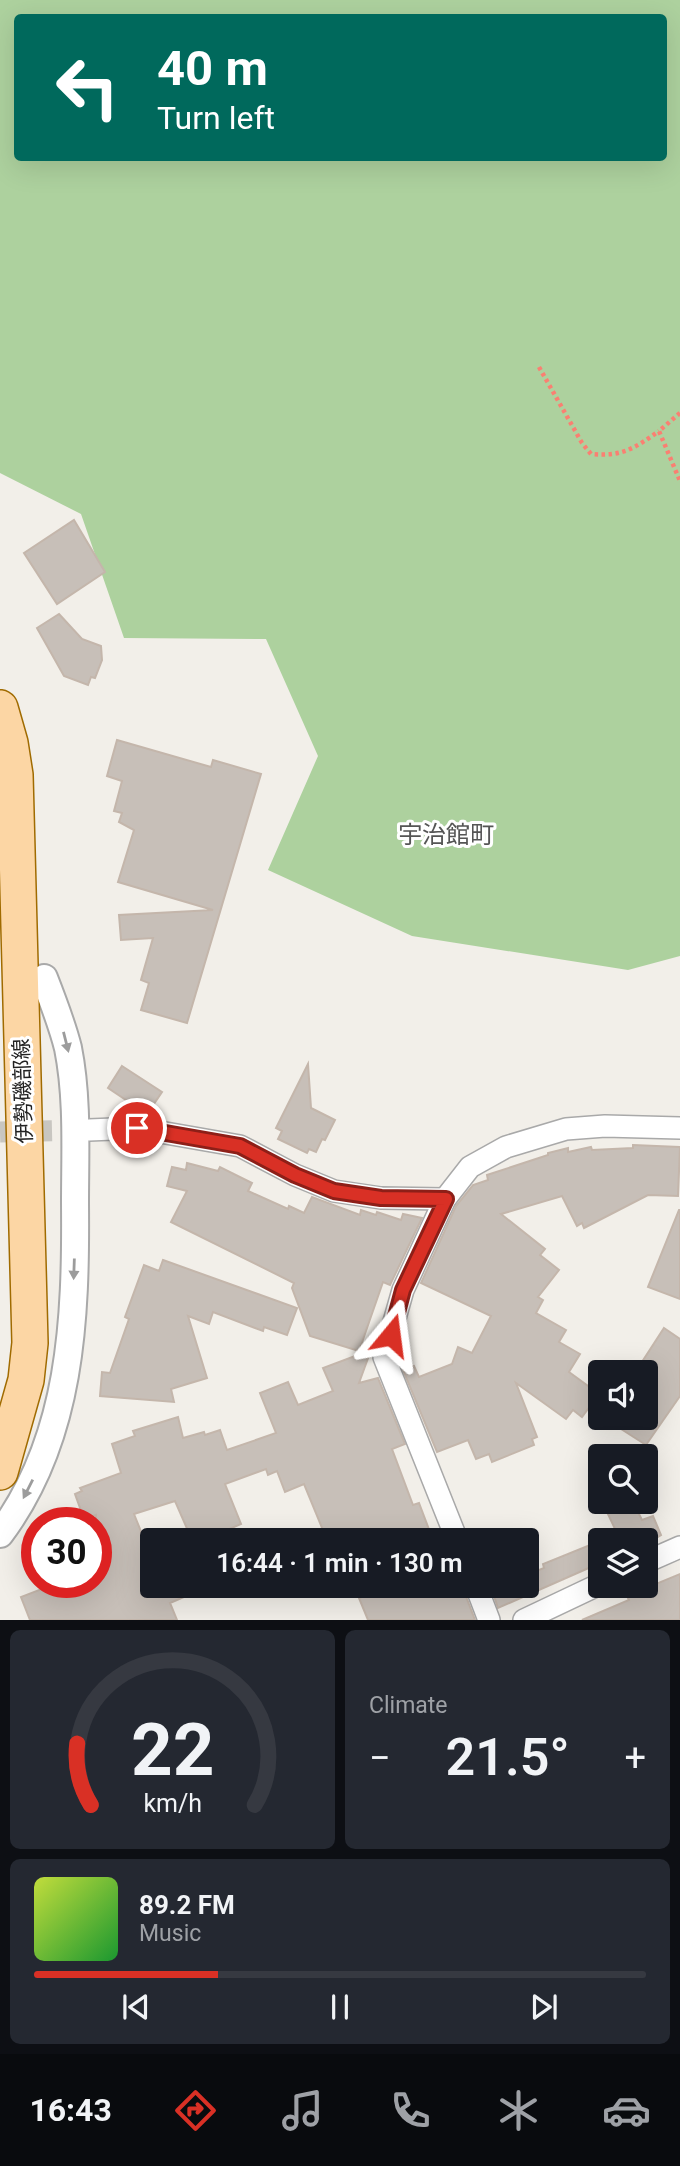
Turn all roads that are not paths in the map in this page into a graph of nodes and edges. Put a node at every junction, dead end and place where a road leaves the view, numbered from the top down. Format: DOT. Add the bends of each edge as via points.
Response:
graph roads {
  1 [pos="0,708"];
  2 [pos="44,978"];
  3 [pos="680,1128"];
  4 [pos="89,1129"];
  5 [pos="446,1199"];
  6 [pos="0,1472"];
  7 [pos="452,1528"];
  8 [pos="0,1534"];
  9 [pos="680,1547"];
  10 [pos="658,1557"];
  11 [pos="588,1590"];
  12 [pos="481,1598"];
  13 [pos="489,1620"];
  14 [pos="524,1620"];
  1 -- 6 [label="main road, 伊勢磯部線" via="15,775 30,1343 26,1380"];
  2 -- 8 [label="street, one-way" via="61,1025 73,1083 72,1325 60,1402 44,1456"];
  3 -- 5 [label="street" via="566,1129 506,1147 470,1167"];
  4 -- 5 [label="street" via="137,1128 240,1146 334,1191 381,1198"];
  5 -- 7 [label="street" via="403,1290 384,1357"];
  9 -- 10 [label="street"];
  11 -- 14 [label="street"];
  12 -- 13 [label="street"];
}
